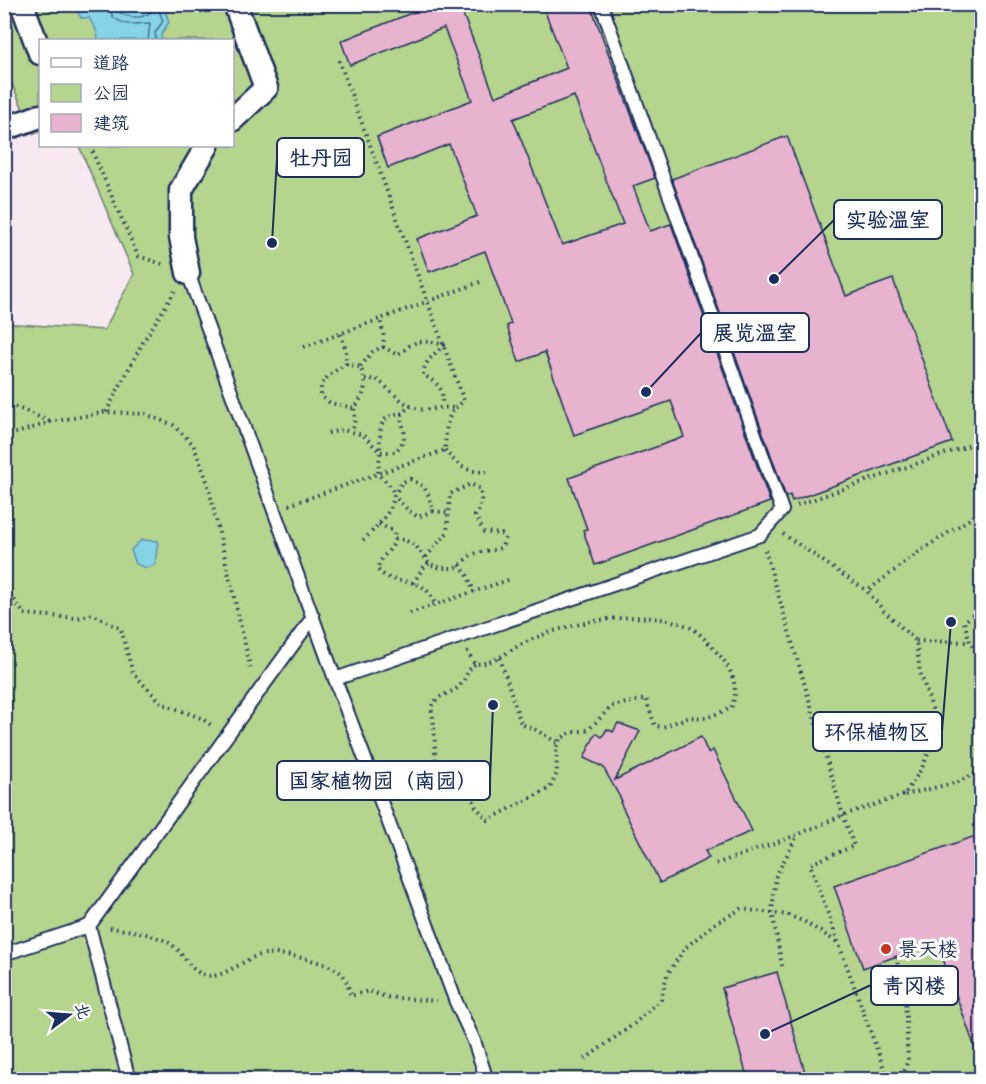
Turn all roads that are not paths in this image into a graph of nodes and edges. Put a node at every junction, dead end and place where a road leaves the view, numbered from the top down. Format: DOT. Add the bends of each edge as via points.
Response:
graph roads {
  1 [pos="22,4"];
  2 [pos="235,4"];
  3 [pos="601,4"];
  4 [pos="39,50"];
  5 [pos="39,116"];
  6 [pos="234,118"];
  7 [pos="4,129"];
  8 [pos="206,147"];
  9 [pos="188,273"];
  10 [pos="313,617"];
  11 [pos="335,679"];
  12 [pos="89,926"];
  13 [pos="4,954"];
  14 [pos="129,1080"];
  15 [pos="487,1080"];
  1 -- 4 [label="street"];
  2 -- 6 [label="street" via="266,88"];
  3 -- 11 [label="lane" via="782,510 765,530"];
  5 -- 7 [label="street"];
  8 -- 9 [label="street" via="181,190 181,237"];
  9 -- 10 [label="lane"];
  10 -- 11 [label="lane"];
  10 -- 12 [label="lane"];
  11 -- 15 [label="lane"];
  12 -- 13 [label="lane"];
  12 -- 14 [label="lane"];
}
